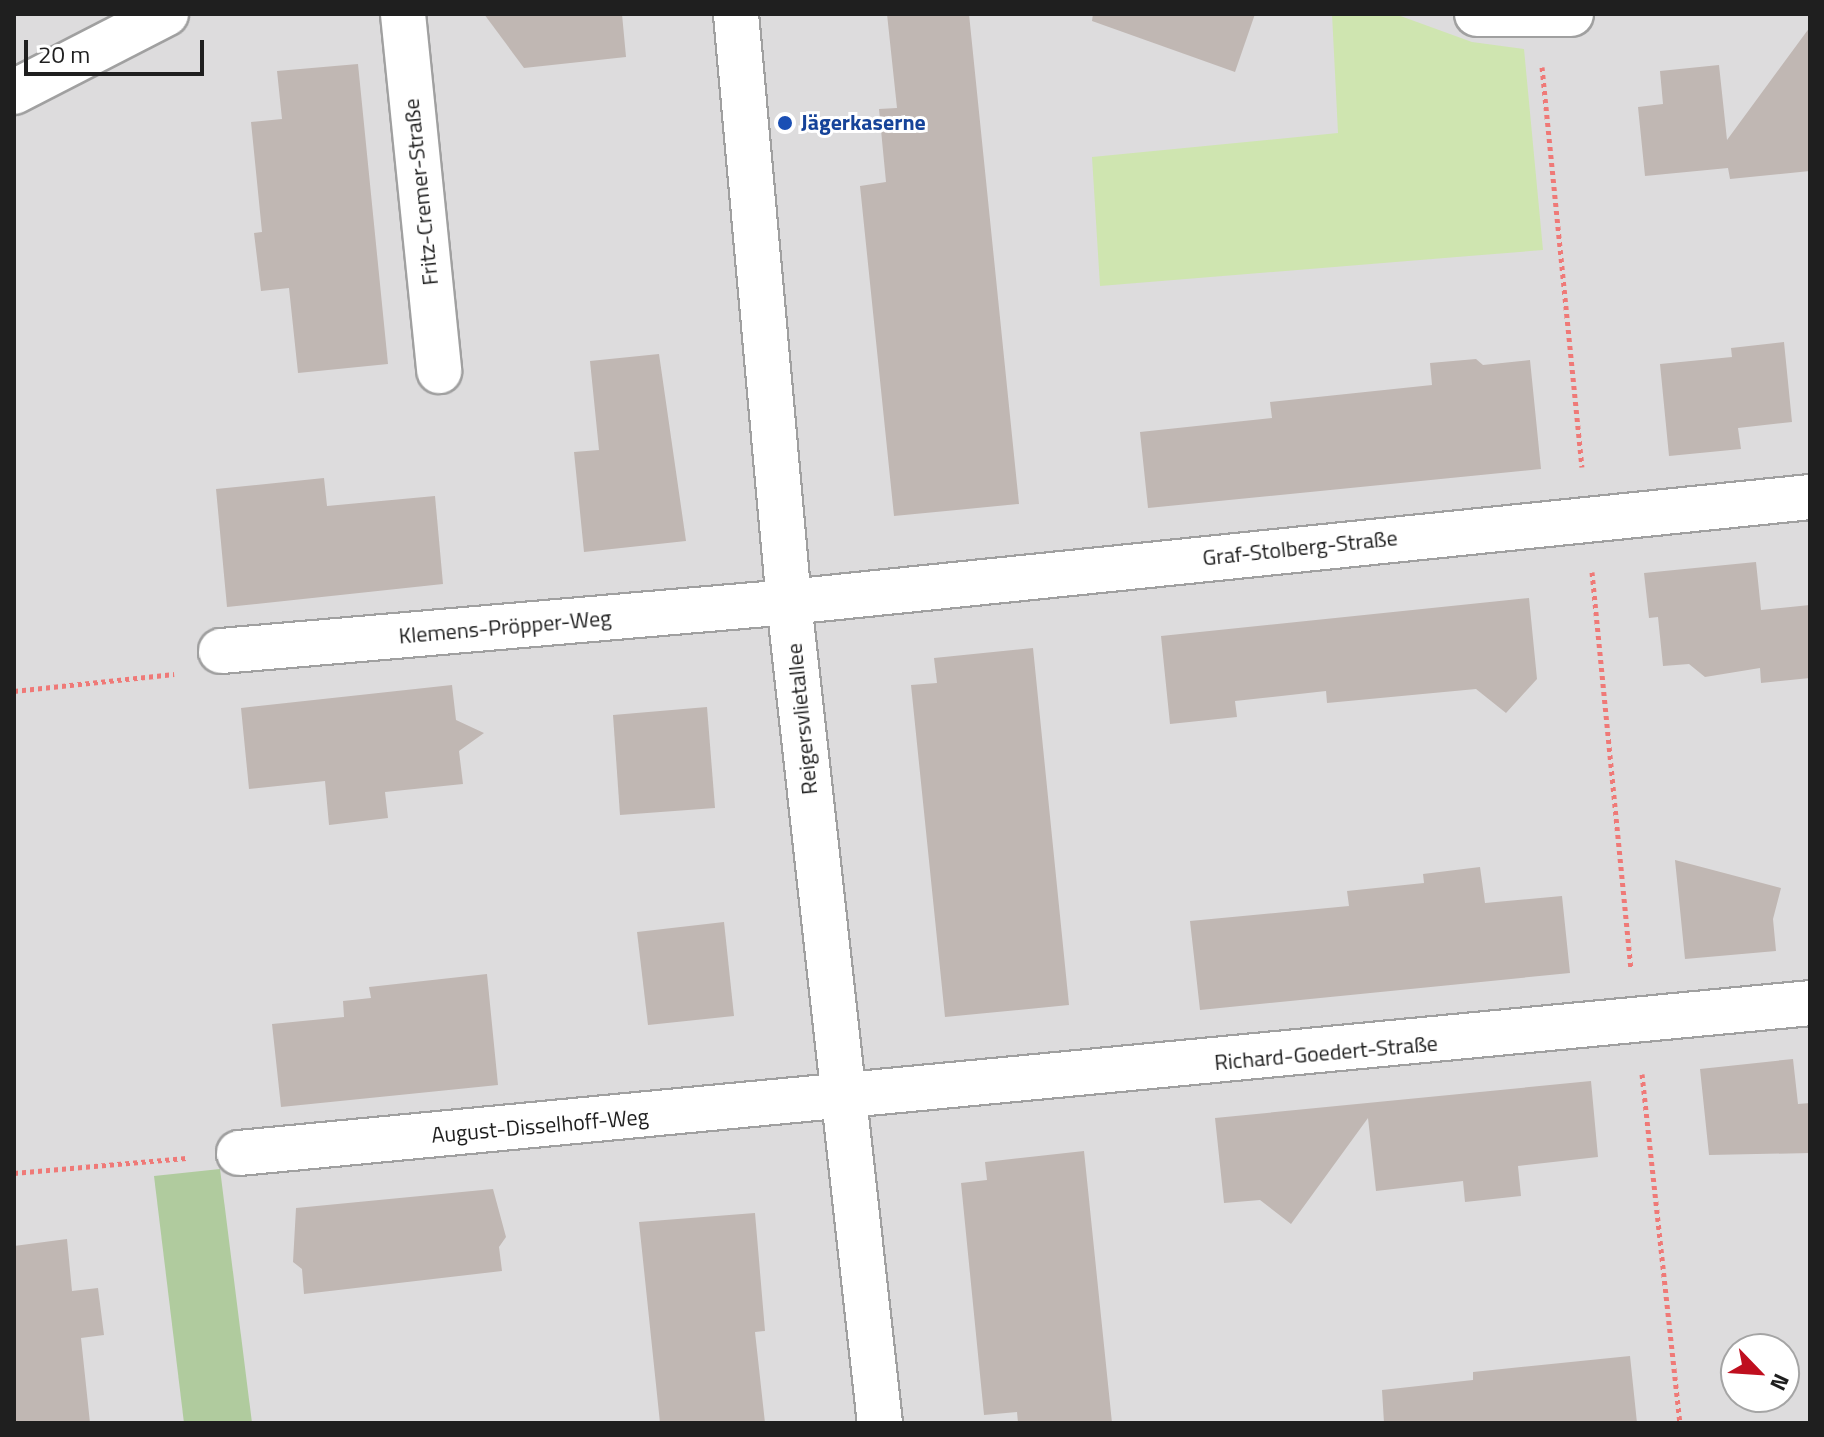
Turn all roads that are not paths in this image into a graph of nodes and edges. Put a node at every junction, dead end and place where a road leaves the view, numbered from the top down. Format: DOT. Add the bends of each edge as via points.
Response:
graph roads {
  1 [pos="166,14"];
  2 [pos="403,14"];
  3 [pos="736,14"];
  4 [pos="1477,14"];
  5 [pos="1554,15"];
  6 [pos="14,92"];
  7 [pos="439,371"];
  8 [pos="1810,497"];
  9 [pos="789,602"];
  10 [pos="221,651"];
  11 [pos="1810,1003"];
  12 [pos="841,1099"];
  13 [pos="239,1153"];
  14 [pos="880,1423"];
  1 -- 6 [label="street"];
  2 -- 7 [label="street, Fritz-Cremer-Straße"];
  3 -- 9 [label="street, Reigersvlietallee"];
  4 -- 5 [label="street"];
  8 -- 9 [label="street, Graf-Stolberg-Straße"];
  9 -- 10 [label="street, Klemens-Pröpper-Weg"];
  9 -- 12 [label="street, Reigersvlietallee"];
  11 -- 12 [label="street, Richard-Goedert-Straße"];
  12 -- 13 [label="street, August-Disselhoff-Weg"];
  12 -- 14 [label="street, Reigersvlietallee"];
}
